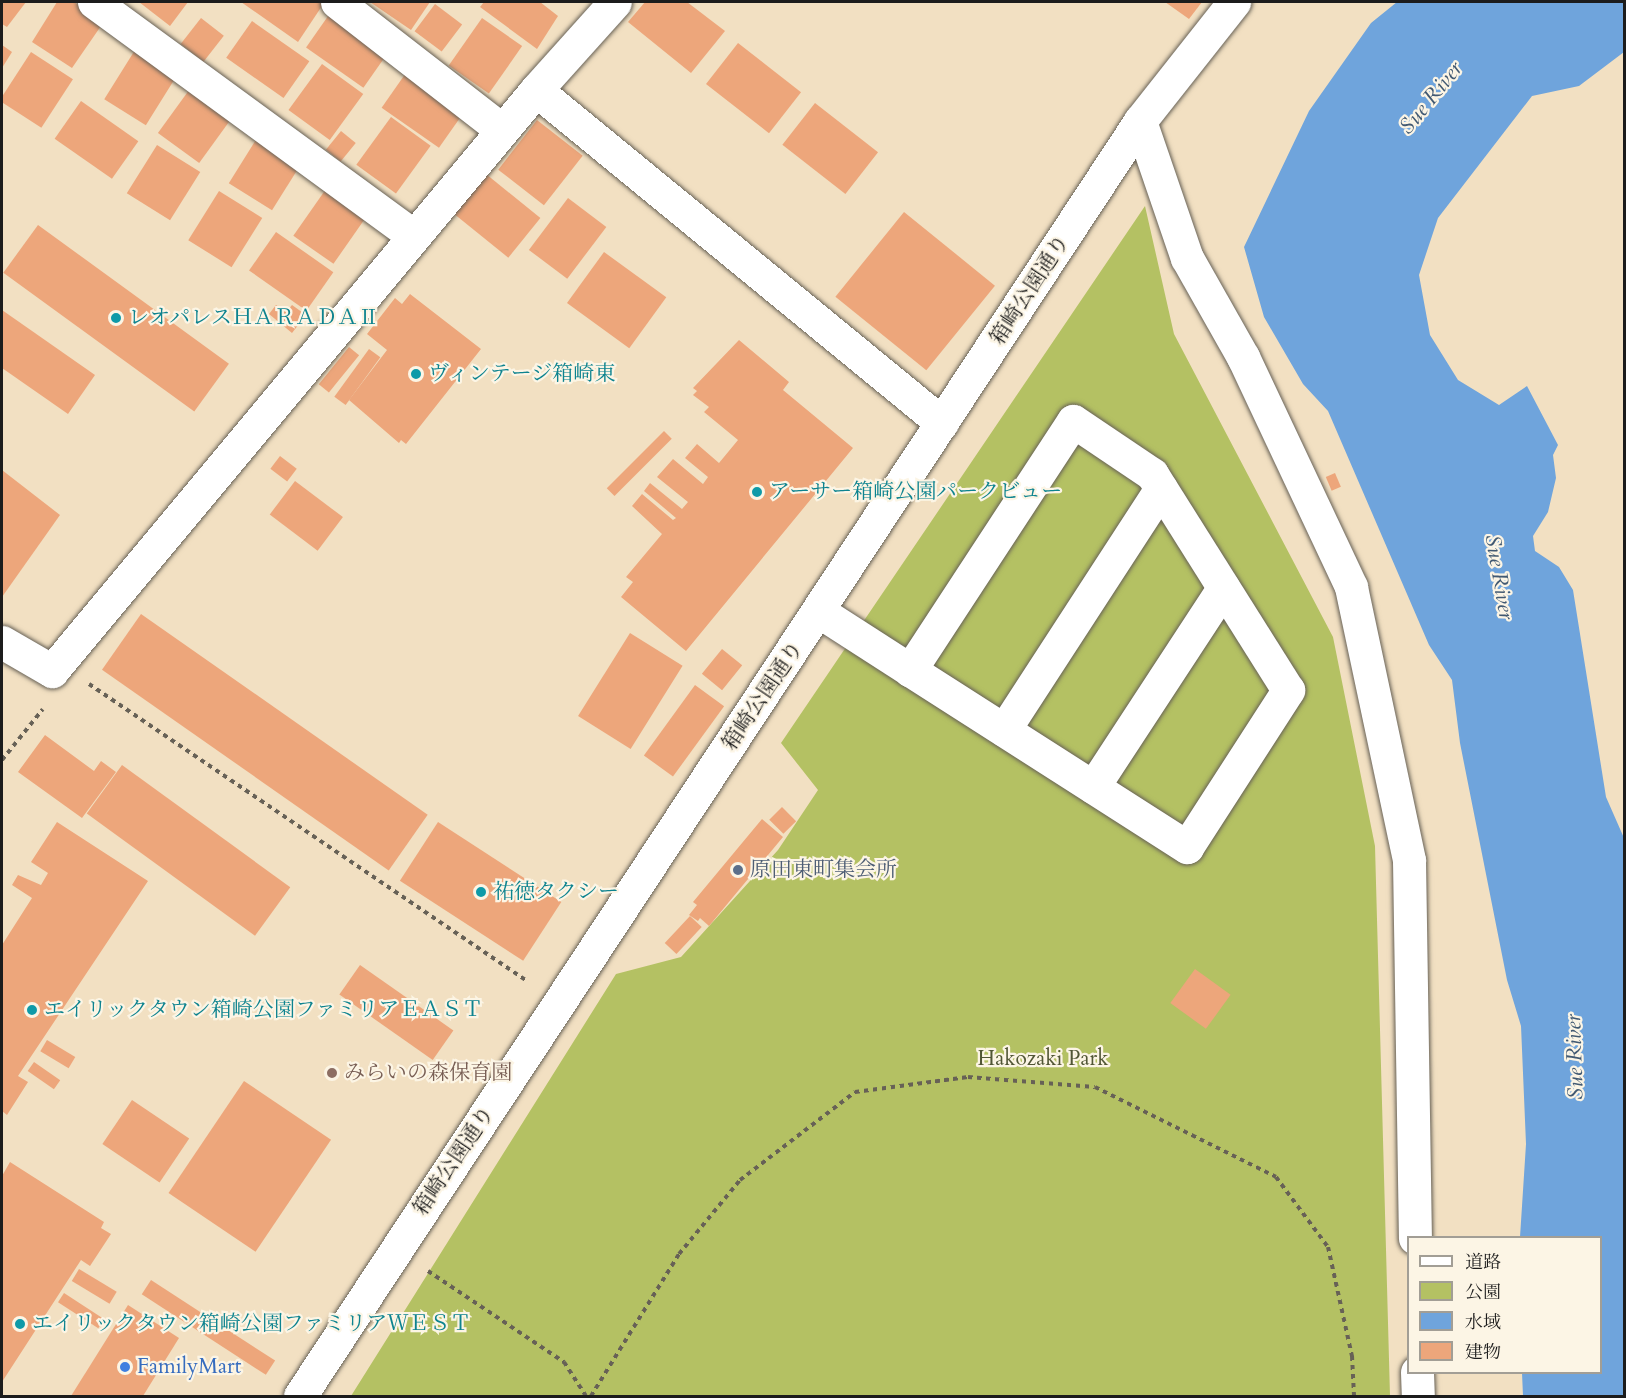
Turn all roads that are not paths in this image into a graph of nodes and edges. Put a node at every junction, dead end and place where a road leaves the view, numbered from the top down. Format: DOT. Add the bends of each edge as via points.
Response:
graph roads {
  1 [pos="94,2"];
  2 [pos="337,2"];
  3 [pos="615,2"];
  4 [pos="1234,2"];
  5 [pos="536,90"];
  6 [pos="1140,121"];
  7 [pos="502,130"];
  8 [pos="414,236"];
  9 [pos="942,423"];
  10 [pos="1161,488"];
  11 [pos="1223,588"];
  12 [pos="820,612"];
  13 [pos="2,642"];
  14 [pos="910,670"];
  15 [pos="1004,730"];
  16 [pos="1093,787"];
  17 [pos="1414,1236"];
  18 [pos="1417,1374"];
  19 [pos="300,1396"];
  20 [pos="1418,1396"];
  1 -- 8 [label="street"];
  2 -- 7 [label="street"];
  3 -- 5 [label="street"];
  4 -- 6 [label="street, 箱崎公園通り"];
  5 -- 7 [label="street"];
  5 -- 9 [label="street"];
  6 -- 9 [label="street, 箱崎公園通り"];
  6 -- 17 [label="street" via="1187,258 1243,357 1351,587 1409,861"];
  7 -- 8 [label="street"];
  8 -- 13 [label="street" via="65,669 52,671"];
  9 -- 12 [label="street, 箱崎公園通り"];
  10 -- 11 [label="street"];
  10 -- 14 [label="street" via="1152,474 1073,421"];
  10 -- 15 [label="street"];
  11 -- 16 [label="street"];
  11 -- 16 [label="street" via="1288,690 1200,828 1187,847"];
  12 -- 14 [label="street"];
  12 -- 19 [label="street, 箱崎公園通り"];
  14 -- 15 [label="street"];
  15 -- 16 [label="street"];
  18 -- 20 [label="street"];
}
